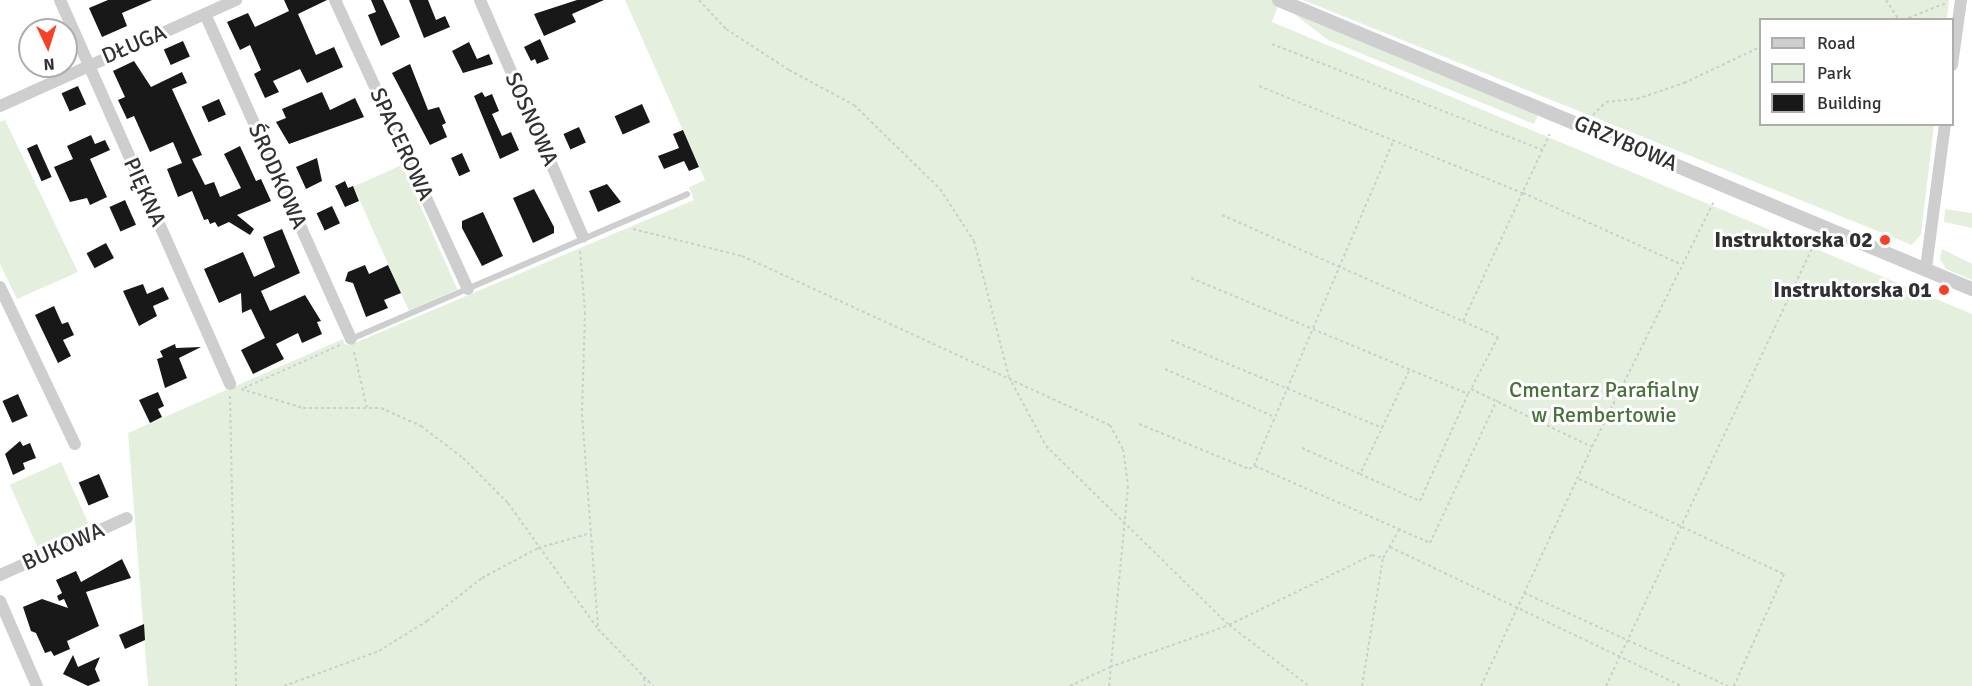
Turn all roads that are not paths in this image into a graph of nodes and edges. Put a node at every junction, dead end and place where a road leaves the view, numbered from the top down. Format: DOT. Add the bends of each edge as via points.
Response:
graph roads {
  1 [pos="60,0"];
  2 [pos="236,0"];
  3 [pos="335,0"];
  4 [pos="480,0"];
  5 [pos="1279,0"];
  6 [pos="1961,1"];
  7 [pos="205,14"];
  8 [pos="1954,57"];
  9 [pos="88,64"];
  10 [pos="0,106"];
  11 [pos="1945,126"];
  12 [pos="687,194"];
  13 [pos="583,237"];
  14 [pos="1926,268"];
  15 [pos="0,287"];
  16 [pos="468,289"];
  17 [pos="1972,289"];
  18 [pos="351,339"];
  19 [pos="235,387"];
  20 [pos="75,444"];
  21 [pos="127,518"];
  22 [pos="0,575"];
  23 [pos="0,601"];
  24 [pos="37,686"];
  1 -- 9 [label="street, PIĘKNA"];
  2 -- 7 [label="street, DŁUGA"];
  3 -- 16 [label="street, SPACEROWA"];
  4 -- 13 [label="street, SOSNOWA"];
  5 -- 14 [label="street, GRZYBOWA"];
  6 -- 8 [label="street"];
  7 -- 9 [label="street, DŁUGA"];
  7 -- 18 [label="street, ŚRODKOWA"];
  9 -- 10 [label="street, DŁUGA"];
  9 -- 19 [label="street, PIĘKNA"];
  11 -- 14 [label="street"];
  12 -- 13 [label="lane"];
  13 -- 16 [label="lane"];
  14 -- 17 [label="street, GRZYBOWA"];
  15 -- 20 [label="street"];
  16 -- 18 [label="lane"];
  21 -- 22 [label="street, BUKOWA"];
  23 -- 24 [label="street"];
}
